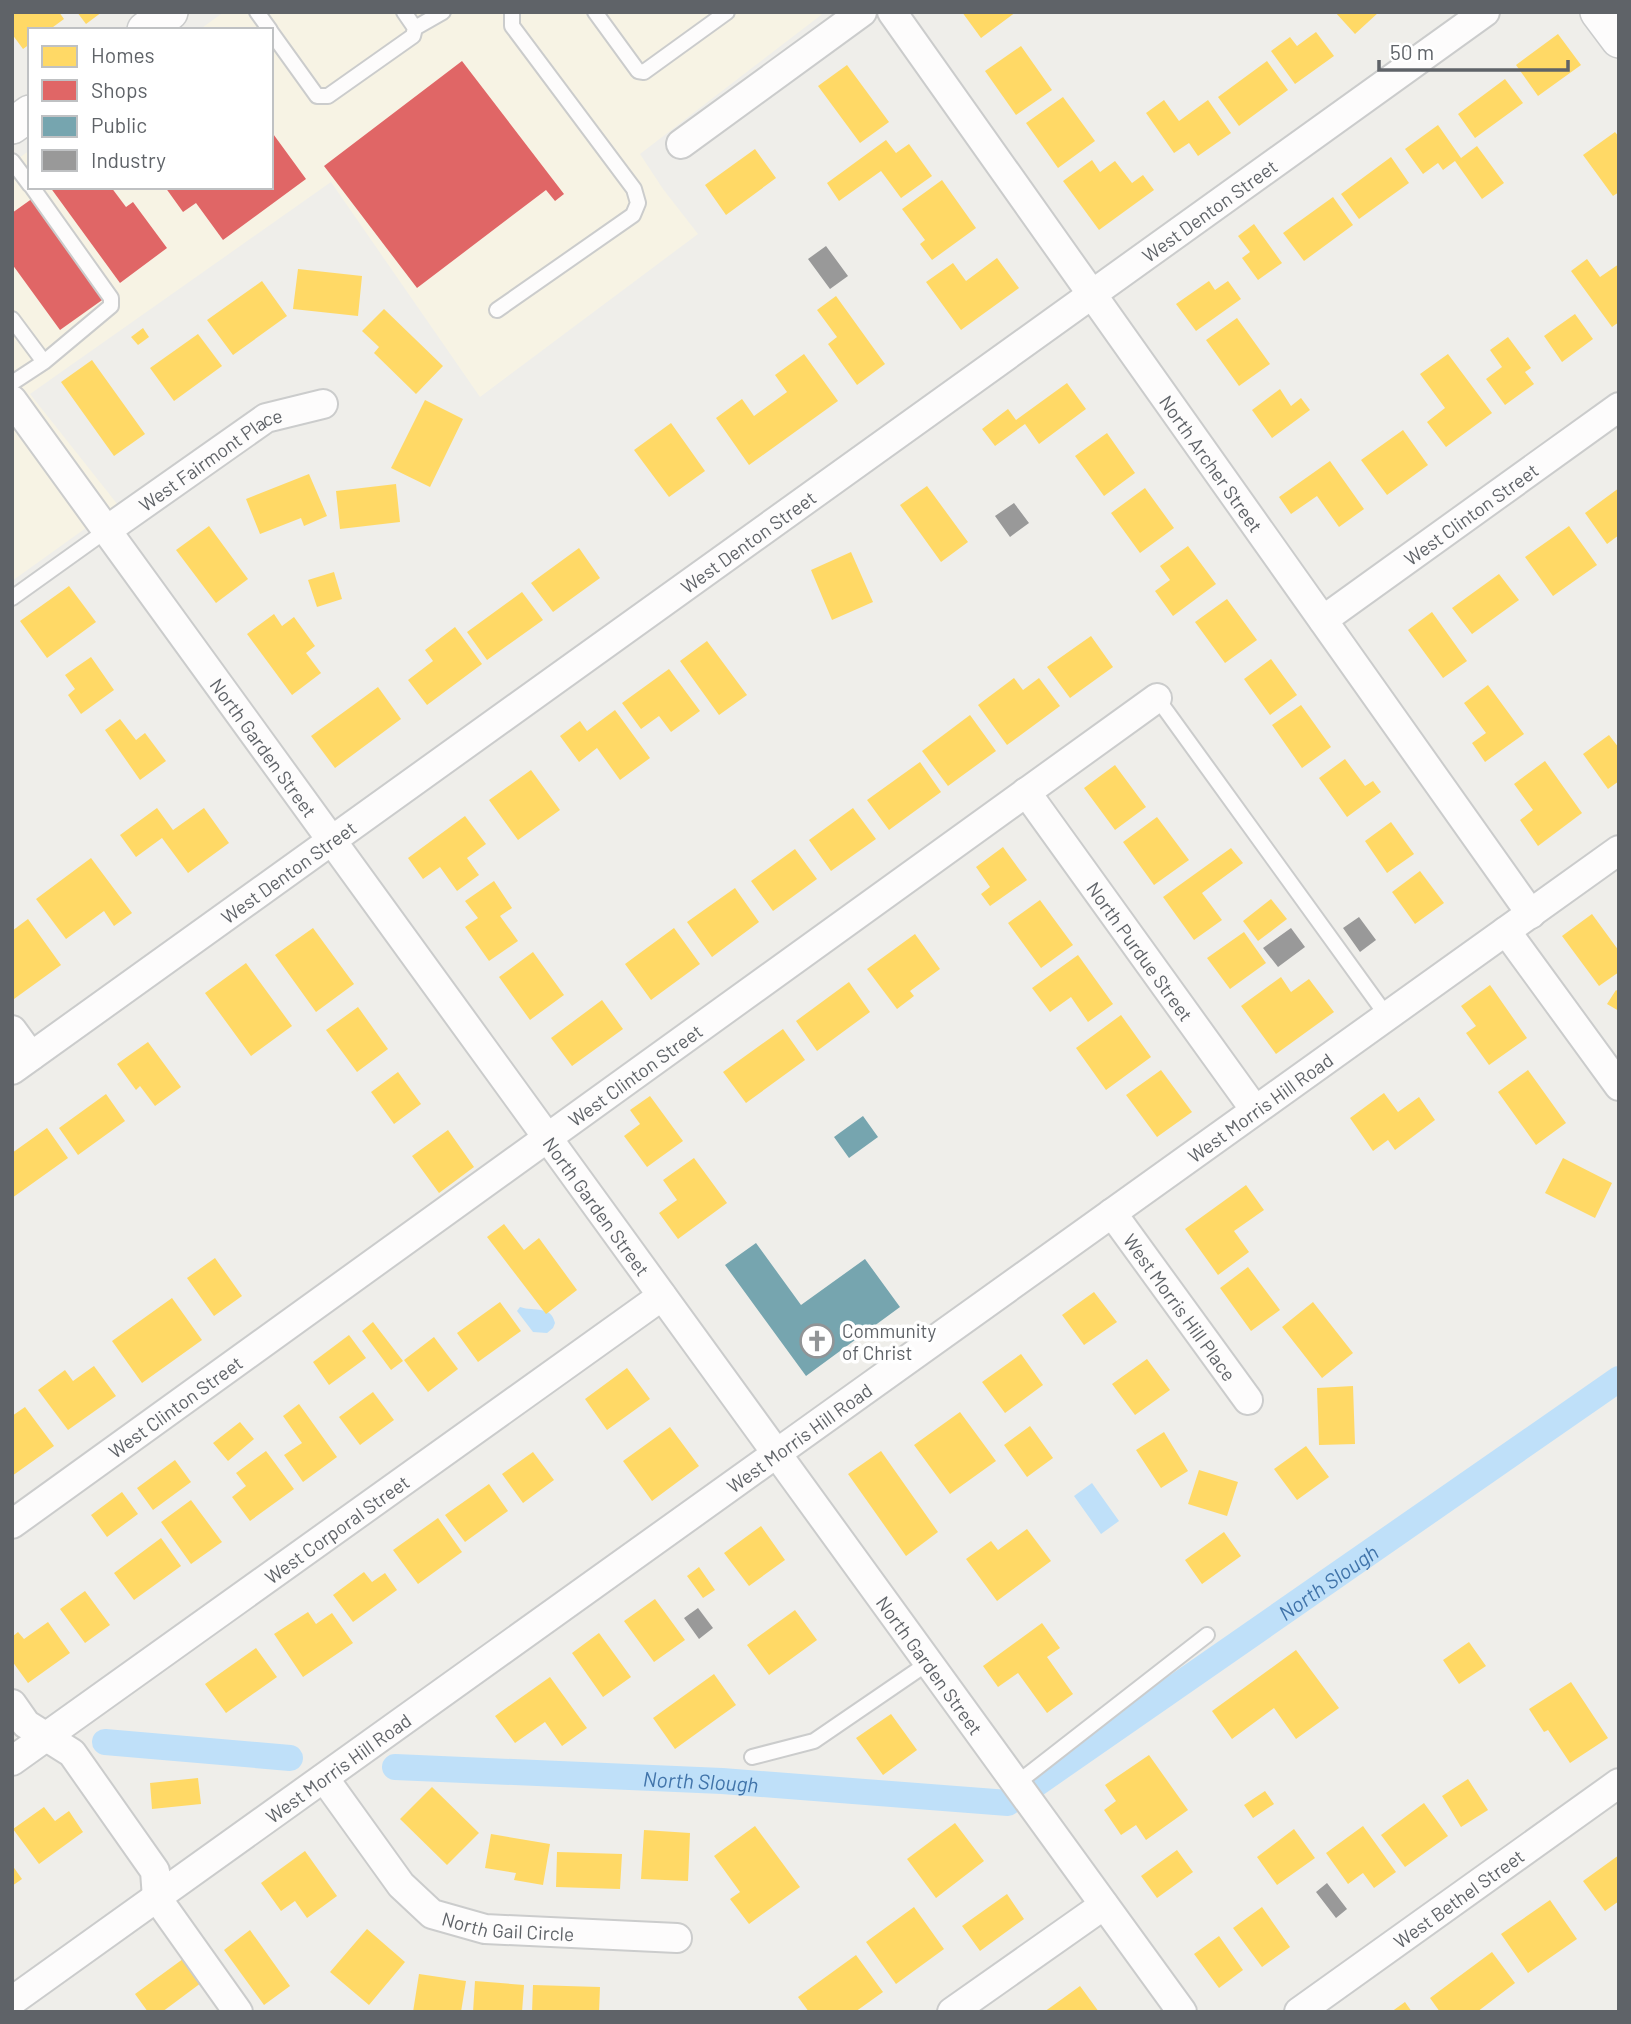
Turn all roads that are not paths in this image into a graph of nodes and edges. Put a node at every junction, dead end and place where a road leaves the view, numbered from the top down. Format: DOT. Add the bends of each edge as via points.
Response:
graph roads {
  1 [pos="170,12"];
  2 [pos="257,12"];
  3 [pos="404,12"];
  4 [pos="443,12"];
  5 [pos="512,12"];
  6 [pos="595,12"];
  7 [pos="727,12"];
  8 [pos="862,12"];
  9 [pos="892,12"];
  10 [pos="1485,12"];
  11 [pos="1598,12"];
  12 [pos="415,27"];
  13 [pos="148,28"];
  14 [pos="268,28"];
  15 [pos="273,35"];
  16 [pos="1619,40"];
  17 [pos="28,114"];
  18 [pos="12,126"];
  19 [pos="681,144"];
  20 [pos="12,160"];
  21 [pos="28,182"];
  22 [pos="33,189"];
  23 [pos="1092,294"];
  24 [pos="497,310"];
  25 [pos="12,319"];
  26 [pos="44,362"];
  27 [pos="13,396"];
  28 [pos="323,404"];
  29 [pos="1619,407"];
  30 [pos="107,530"];
  31 [pos="12,598"];
  32 [pos="1323,620"];
  33 [pos="1157,698"];
  34 [pos="1026,792"];
  35 [pos="332,840"];
  36 [pos="1619,850"];
  37 [pos="1531,914"];
  38 [pos="1506,930"];
  39 [pos="1387,1016"];
  40 [pos="12,1030"];
  41 [pos="22,1063"];
  42 [pos="1619,1086"];
  43 [pos="1255,1110"];
  44 [pos="547,1138"];
  45 [pos="1112,1213"];
  46 [pos="662,1296"];
  47 [pos="1248,1400"];
  48 [pos="777,1454"];
  49 [pos="12,1524"];
  50 [pos="1207,1635"];
  51 [pos="928,1663"];
  52 [pos="12,1703"];
  53 [pos="47,1737"];
  54 [pos="752,1757"];
  55 [pos="12,1761"];
  56 [pos="324,1778"];
  57 [pos="1619,1783"];
  58 [pos="1016,1784"];
  59 [pos="157,1898"];
  60 [pos="1104,1905"];
  61 [pos="677,1938"];
  62 [pos="12,2001"];
  63 [pos="238,2012"];
  64 [pos="952,2012"];
  65 [pos="1182,2012"];
  66 [pos="1298,2012"];
  1 -- 13 [label="street"];
  2 -- 14 [label="lane"];
  3 -- 12 [label="lane"];
  4 -- 12 [label="lane"];
  5 -- 24 [label="lane" via="512,26 634,189 638,203 633,215"];
  6 -- 7 [label="lane" via="638,71 644,72"];
  8 -- 19 [label="street"];
  9 -- 23 [label="street, North Archer Street"];
  10 -- 23 [label="street, West Denton Street"];
  11 -- 16 [label="street"];
  12 -- 15 [label="lane" via="413,36 328,96 317,96"];
  17 -- 18 [label="street"];
  20 -- 21 [label="lane"];
  22 -- 26 [label="lane" via="111,298 111,306"];
  23 -- 32 [label="street, North Archer Street"];
  23 -- 35 [label="street, West Denton Street"];
  25 -- 26 [label="lane"];
  26 -- 27 [label="lane"];
  27 -- 30 [label="street, North Garden Street"];
  28 -- 30 [label="street, West Fairmont Place" via="266,418"];
  29 -- 32 [label="street, West Clinton Street"];
  30 -- 31 [label="lane"];
  30 -- 35 [label="street, North Garden Street"];
  32 -- 37 [label="street, North Archer Street"];
  33 -- 34 [label="street, West Clinton Street"];
  33 -- 39 [label="lane"];
  34 -- 43 [label="street, North Purdue Street"];
  34 -- 44 [label="street, West Clinton Street"];
  35 -- 41 [label="street, West Denton Street"];
  35 -- 44 [label="street, North Garden Street"];
  36 -- 37 [label="street, West Morris Hill Road"];
  37 -- 38 [label="street, West Morris Hill Road"];
  38 -- 39 [label="street, West Morris Hill Road"];
  38 -- 42 [label="street"];
  39 -- 43 [label="street, West Morris Hill Road"];
  40 -- 41 [label="street"];
  43 -- 45 [label="street, West Morris Hill Road"];
  44 -- 46 [label="street, North Garden Street"];
  44 -- 49 [label="street, West Clinton Street"];
  45 -- 47 [label="street, West Morris Hill Place"];
  45 -- 48 [label="street, West Morris Hill Road"];
  46 -- 48 [label="street, North Garden Street"];
  46 -- 53 [label="street, West Corporal Street"];
  48 -- 51 [label="street, North Garden Street"];
  48 -- 56 [label="street, West Morris Hill Road"];
  50 -- 58 [label="lane"];
  51 -- 54 [label="lane" via="814,1741"];
  51 -- 58 [label="street, North Garden Street"];
  52 -- 53 [label="street" via="26,1724"];
  53 -- 55 [label="street, West Corporal Street"];
  53 -- 59 [label="street" via="72,1753 155,1871"];
  56 -- 59 [label="street, West Morris Hill Road"];
  56 -- 61 [label="street, North Gail Circle" via="401,1885 432,1914 485,1929"];
  57 -- 66 [label="street, West Bethel Street"];
  58 -- 60 [label="street, North Garden Street"];
  59 -- 62 [label="street, West Morris Hill Road"];
  59 -- 63 [label="street"];
  60 -- 64 [label="street"];
  60 -- 65 [label="street, North Garden Street"];
}
